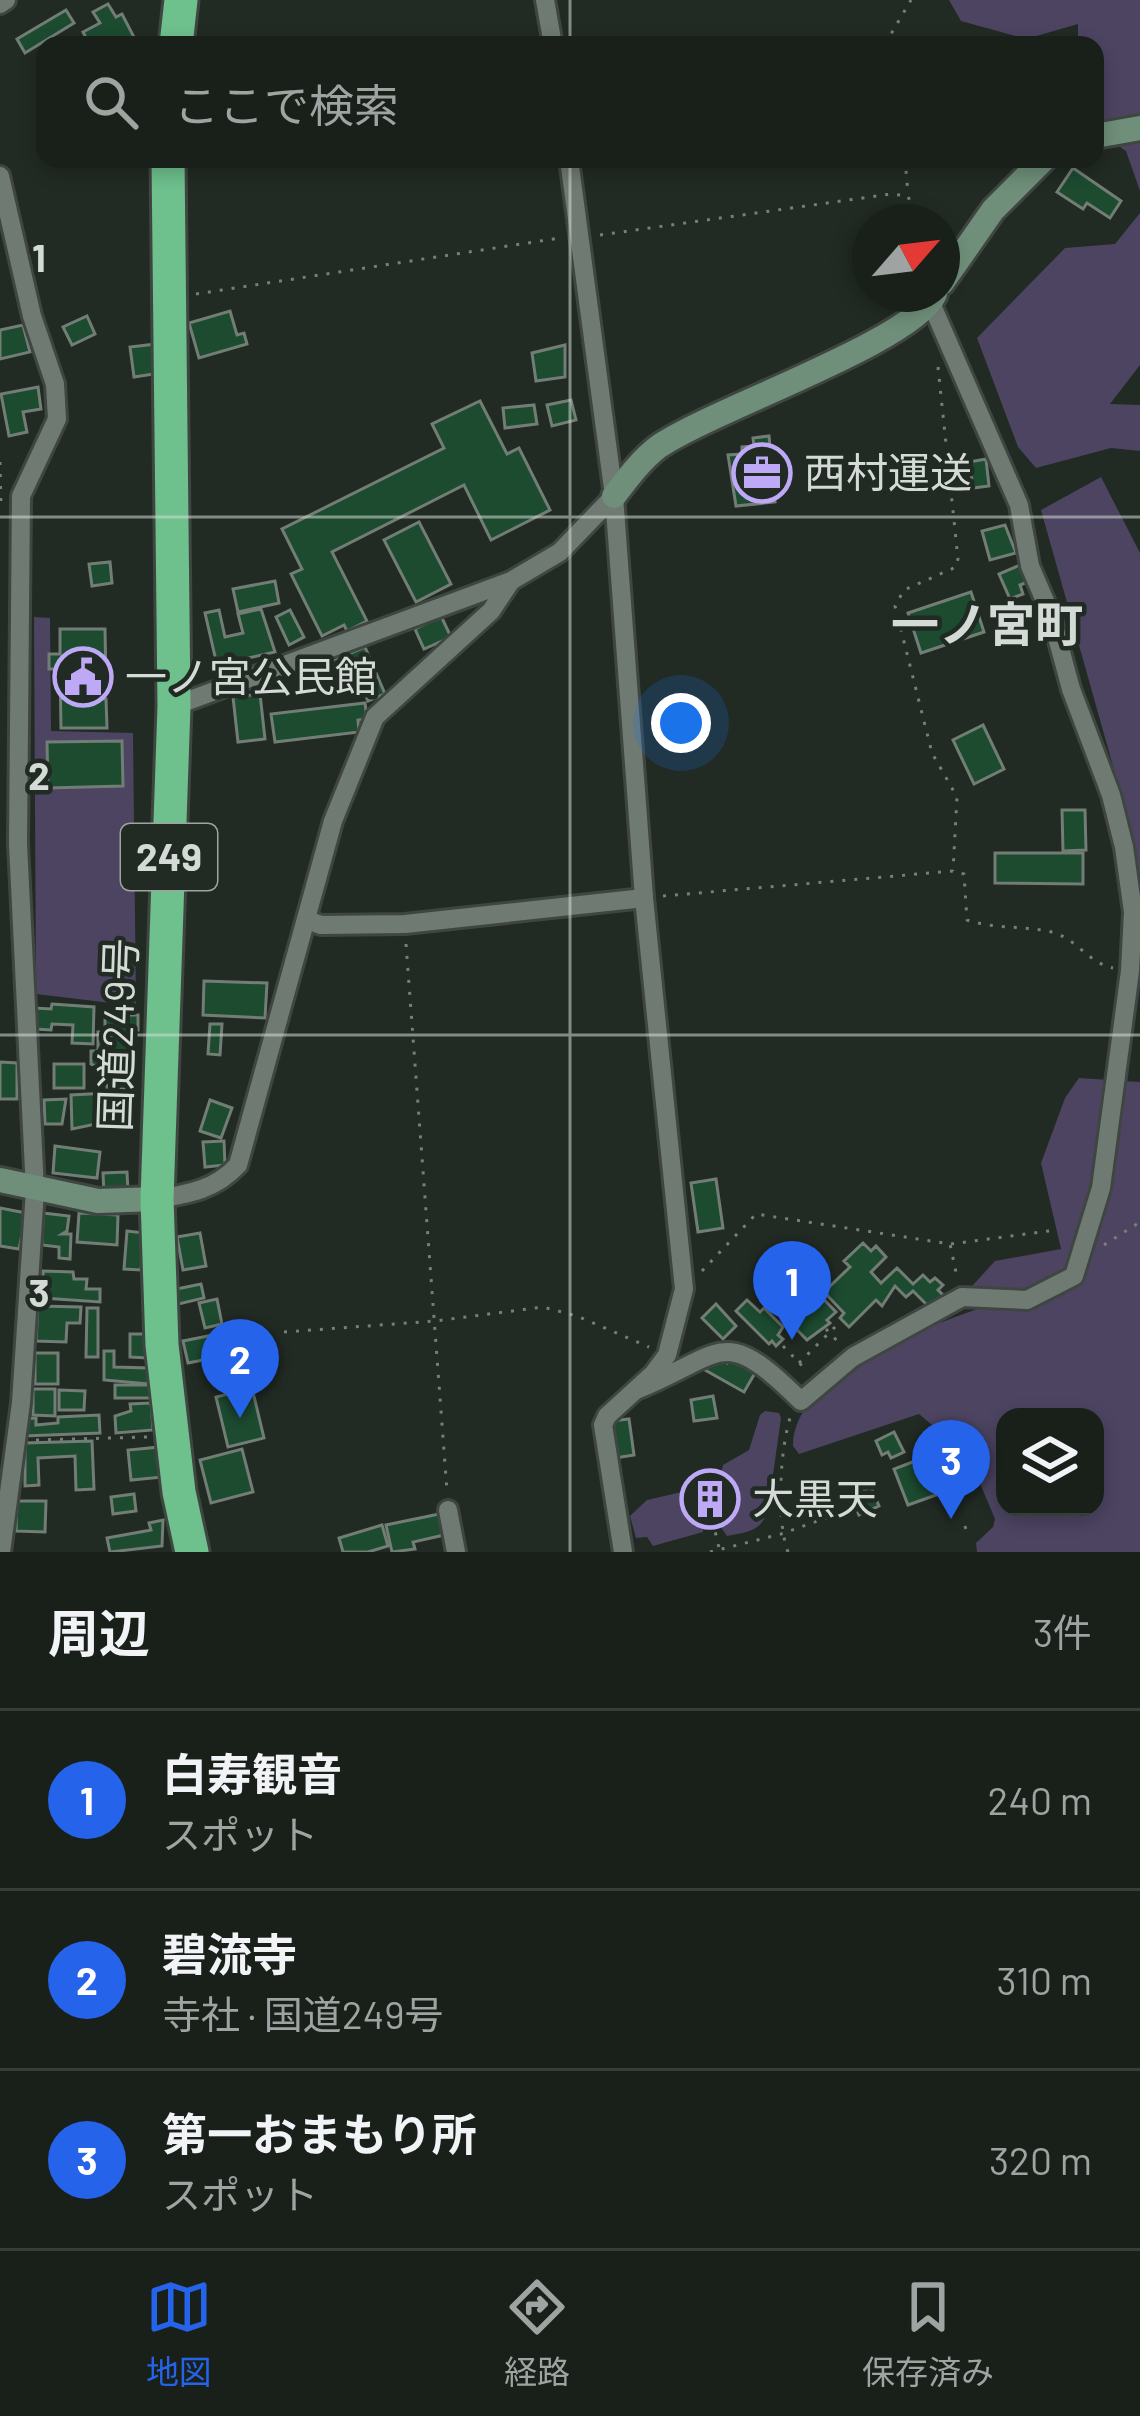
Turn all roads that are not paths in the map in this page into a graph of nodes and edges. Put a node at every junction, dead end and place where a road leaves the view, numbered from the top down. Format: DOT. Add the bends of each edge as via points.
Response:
graph roads {
  1 [pos="181,0"];
  2 [pos="545,0"];
  3 [pos="177,36"];
  4 [pos="551,36"];
  5 [pos="1140,128"];
  6 [pos="1104,134"];
  7 [pos="168,168"];
  8 [pos="570,168"];
  9 [pos="1035,168"];
  10 [pos="0,176"];
  11 [pos="960,258"];
  12 [pos="915,312"];
  13 [pos="943,312"];
  14 [pos="614,496"];
  15 [pos="511,581"];
  16 [pos="174,706"];
  17 [pos="9,843"];
  18 [pos="644,898"];
  19 [pos="307,920"];
  20 [pos="0,1180"];
  21 [pos="35,1190"];
  22 [pos="157,1199"];
  23 [pos="636,1390"];
  24 [pos="448,1510"];
  25 [pos="1,1552"];
  26 [pos="192,1552"];
  27 [pos="457,1552"];
  28 [pos="623,1552"];
  1 -- 3 [label="highway"];
  2 -- 4 [label="street"];
  5 -- 6 [label="street"];
  7 -- 16 [label="highway, 国道249号 / 249"];
  8 -- 14 [label="street"];
  9 -- 11 [label="street"];
  10 -- 17 [label="street" via="57,419 21,496"];
  12 -- 14 [label="street" via="834,362 656,449"];
  13 -- 23 [label="street" via="1019,505 1030,566 1124,847 1130,971 1101,1188 1074,1276 1028,1300 962,1298 855,1355 801,1401 733,1350 716,1350"];
  14 -- 15 [label="street" via="560,551"];
  14 -- 18 [label="street"];
  15 -- 16 [label="street"];
  15 -- 19 [label="street" via="491,610 375,717"];
  16 -- 22 [label="highway, 国道249号 / 249"];
  17 -- 21 [label="street"];
  18 -- 19 [label="street" via="405,924"];
  18 -- 23 [label="street" via="684,1289 667,1355"];
  19 -- 22 [label="street" via="238,1165 200,1192"];
  20 -- 21 [label="street"];
  21 -- 22 [label="street" via="98,1202"];
  21 -- 25 [label="street"];
  22 -- 26 [label="highway, 国道249号 / 249" via="161,1345"];
  23 -- 28 [label="street" via="603,1425"];
  24 -- 27 [label="street"];
}
